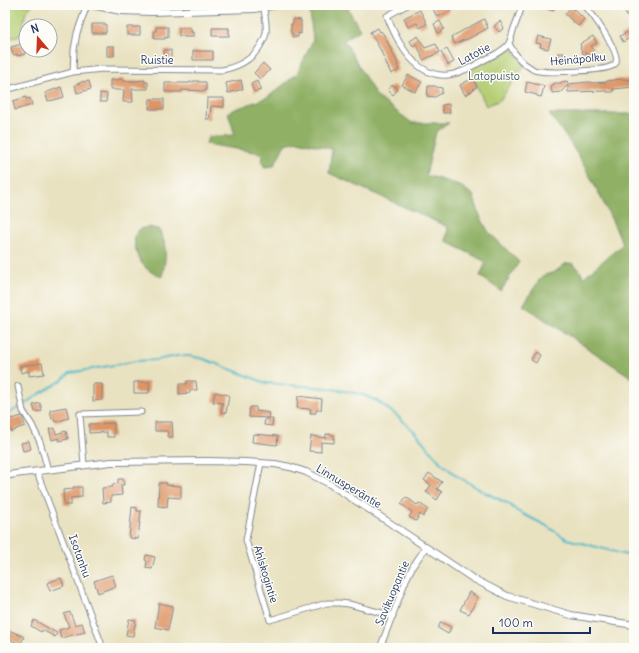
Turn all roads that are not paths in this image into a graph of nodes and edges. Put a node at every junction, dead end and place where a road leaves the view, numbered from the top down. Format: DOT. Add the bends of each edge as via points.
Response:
graph roads {
  1 [pos="87,5"];
  2 [pos="91,5"];
  3 [pos="277,5"];
  4 [pos="407,5"];
  5 [pos="522,5"];
  6 [pos="584,5"];
  7 [pos="264,6"];
  8 [pos="509,44"];
  9 [pos="73,72"];
  10 [pos="5,90"];
  11 [pos="18,386"];
  12 [pos="141,412"];
  13 [pos="261,463"];
  14 [pos="84,465"];
  15 [pos="48,470"];
  16 [pos="37,472"];
  17 [pos="5,476"];
  18 [pos="426,547"];
  19 [pos="393,616"];
  20 [pos="634,625"];
  21 [pos="103,648"];
  22 [pos="380,648"];
  1 -- 9 [label="street" via="77,33"];
  2 -- 7 [label="street" via="121,11 151,12 235,10"];
  3 -- 7 [label="street"];
  4 -- 8 [label="street, Latotie" via="387,16 401,46 412,60 422,69 435,75 459,73"];
  5 -- 8 [label="street"];
  6 -- 8 [label="street, Heinäpolku" via="614,50 617,59 613,66 574,71 538,71 522,62"];
  7 -- 9 [label="street, Ruistie" via="264,40 248,61 231,68"];
  9 -- 10 [label="street, Ruistie"];
  11 -- 15 [label="street" via="23,411 40,442"];
  12 -- 14 [label="street" via="80,414"];
  13 -- 14 [label="street, Linnusperäntie" via="110,462"];
  13 -- 18 [label="street, Linnusperäntie" via="290,466 328,483"];
  13 -- 19 [label="street, Ahlskogintie" via="246,540 270,620 327,603 339,602"];
  14 -- 15 [label="street, Linnusperäntie"];
  15 -- 16 [label="street, Linnusperäntie"];
  16 -- 17 [label="street, Linnusperäntie"];
  16 -- 21 [label="street, Isotanhu"];
  18 -- 19 [label="street, Savikuopantie" via="413,566"];
  18 -- 20 [label="street, Linnusperäntie" via="472,578 507,596 572,616"];
  19 -- 22 [label="street, Savikuopantie"];
}
